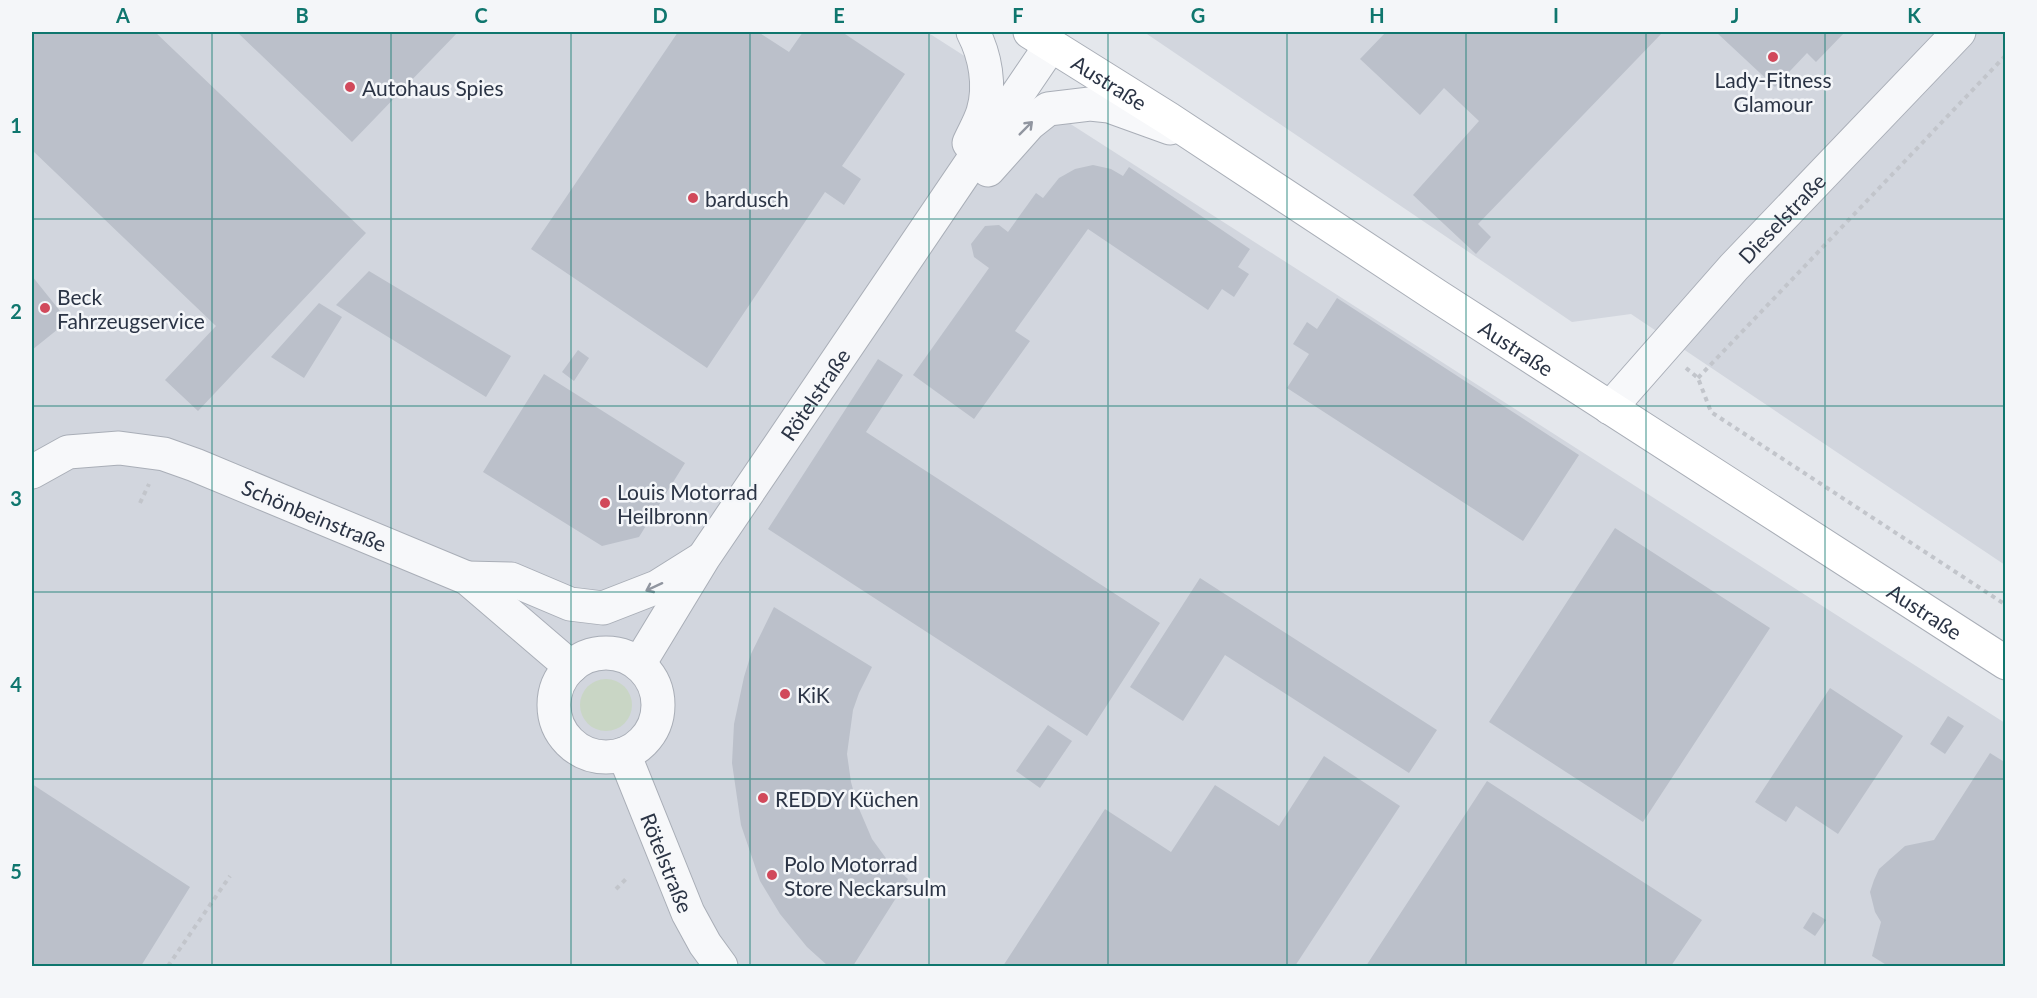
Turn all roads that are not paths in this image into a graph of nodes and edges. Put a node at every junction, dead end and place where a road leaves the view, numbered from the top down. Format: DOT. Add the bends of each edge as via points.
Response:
graph roads {
  1 [pos="974,32"];
  2 [pos="1959,32"];
  3 [pos="1040,38"];
  4 [pos="1196,138"];
  5 [pos="931,222"];
  6 [pos="1610,408"];
  7 [pos="32,472"];
  8 [pos="704,557"];
  9 [pos="467,578"];
  10 [pos="2006,663"];
  11 [pos="639,664"];
  12 [pos="571,667"];
  13 [pos="624,754"];
  14 [pos="721,966"];
  1 -- 5 [label="street, Rötelstraße" via="981,47 988,88 983,112"];
  2 -- 6 [label="street, Dieselstraße" via="1734,267"];
  3 -- 4 [label="main road, Austraße"];
  3 -- 5 [label="street, Rötelstraße"];
  5 -- 4 [label="street, Rötelstraße, one-way" via="986,172 1029,124 1048,110 1090,104 1109,106"];
  4 -- 6 [label="main road, Austraße"];
  5 -- 8 [label="street, Rötelstraße"];
  6 -- 10 [label="main road, Austraße"];
  7 -- 9 [label="street, Schönbeinstraße" via="68,452 119,448 164,454"];
  8 -- 9 [label="street, Rötelstraße, one-way" via="657,586 603,608 570,604 511,579"];
  8 -- 11 [label="street, Rötelstraße"];
  9 -- 12 [label="street, Schönbeinstraße"];
  11 -- 12 [label="street" via="612,653 590,656"];
  11 -- 13 [label="street" via="657,690 659,705 649,735"];
  12 -- 13 [label="street" via="556,694 554,710 558,725 567,739 588,753"];
  13 -- 14 [label="street, Rötelstraße" via="688,913"];
}
